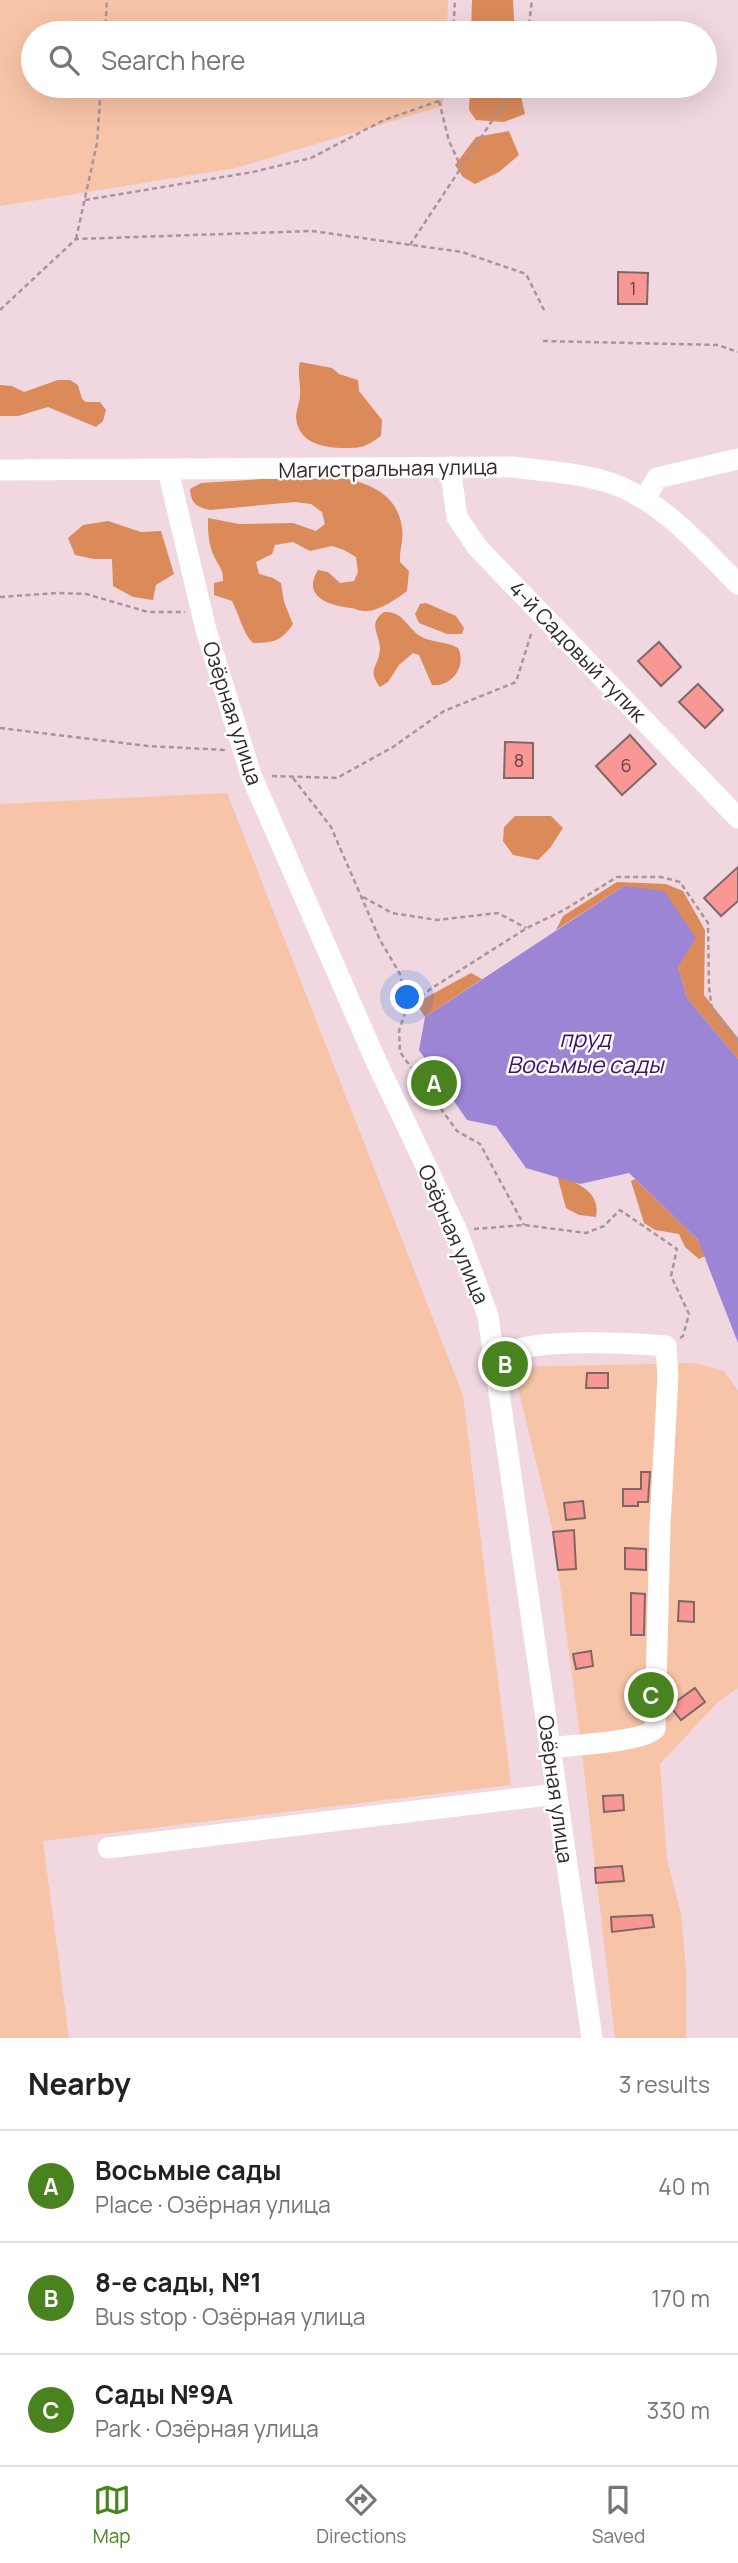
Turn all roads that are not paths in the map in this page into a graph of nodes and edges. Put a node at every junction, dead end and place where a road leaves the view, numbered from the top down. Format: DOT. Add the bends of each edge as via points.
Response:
graph roads {
  1 [pos="738,459"];
  2 [pos="450,467"];
  3 [pos="0,470"];
  4 [pos="168,470"];
  5 [pos="645,499"];
  6 [pos="738,584"];
  7 [pos="738,818"];
  8 [pos="494,1362"];
  9 [pos="550,1748"];
  10 [pos="557,1794"];
  11 [pos="108,1848"];
  12 [pos="592,2038"];
  1 -- 5 [label="street" via="657,478"];
  2 -- 4 [label="street, Магистральная улица"];
  2 -- 5 [label="street, Магистральная улица" via="514,467 576,475 620,486"];
  2 -- 7 [label="street, 4-й Садовый тупик" via="457,517 477,547"];
  3 -- 4 [label="street, Магистральная улица"];
  4 -- 8 [label="street, Озёрная улица" via="206,630 251,775 376,1061 457,1231 488,1316"];
  5 -- 6 [label="street, Магистральная улица"];
  8 -- 9 [label="street, Озёрная улица"];
  8 -- 9 [label="street" via="535,1346 630,1342 666,1346 655,1729 635,1738"];
  9 -- 10 [label="street, Озёрная улица"];
  10 -- 11 [label="street"];
  10 -- 12 [label="street, Озёрная улица"];
}
